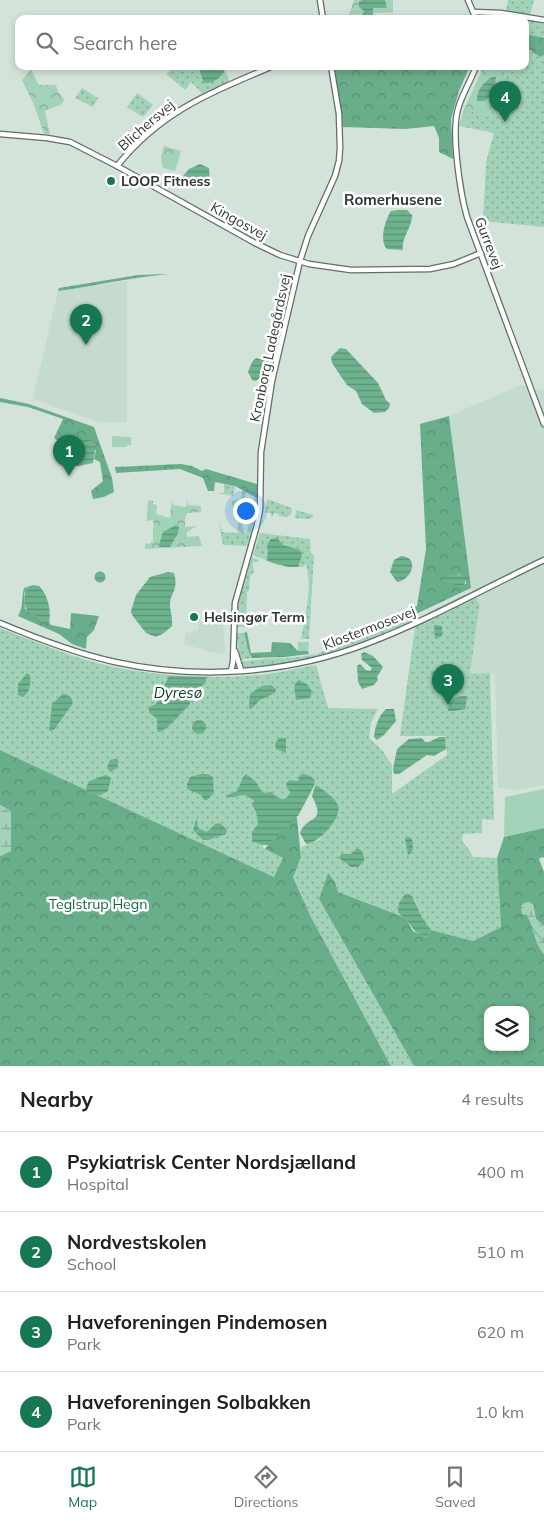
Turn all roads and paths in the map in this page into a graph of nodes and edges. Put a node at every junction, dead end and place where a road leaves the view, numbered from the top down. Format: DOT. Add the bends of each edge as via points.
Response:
graph roads {
  1 [pos="320,0"];
  2 [pos="468,0"];
  3 [pos="474,12"];
  4 [pos="322,15"];
  5 [pos="475,15"];
  6 [pos="513,15"];
  7 [pos="529,18"];
  8 [pos="544,20"];
  9 [pos="264,70"];
  10 [pos="332,70"];
  11 [pos="474,70"];
  12 [pos="0,134"];
  13 [pos="117,166"];
  14 [pos="481,253"];
  15 [pos="300,261"];
  16 [pos="544,424"];
  17 [pos="544,559"];
  18 [pos="0,624"];
  19 [pos="233,640"];
  20 [pos="240,670"];
  21 [pos="231,671"];
  1 -- 4 [label="street"];
  2 -- 3 [label="street"];
  3 -- 5 [label="street"];
  3 -- 6 [label="street"];
  7 -- 8 [label="street"];
  9 -- 13 [label="street, Blichersvej" via="184,106 144,137"];
  10 -- 15 [label="street, Kronborg Ladegårdsvej" via="339,114 339,161"];
  11 -- 14 [label="street, Gurrevej" via="458,111 456,138 463,204"];
  12 -- 13 [label="street, Kingosvej" via="70,142"];
  13 -- 15 [label="street, Kingosvej" via="255,243"];
  14 -- 15 [label="street, Kingosvej" via="454,264 430,268 351,270"];
  14 -- 16 [label="street, Gurrevej"];
  15 -- 19 [label="street, Kronborg Ladegårdsvej" via="267,404 261,452 260,510 235,603"];
  17 -- 20 [label="street, Klostermosevej" via="433,615 364,645 311,661"];
  18 -- 21 [label="street, Klostermosevej" via="74,651 116,662 178,671"];
  19 -- 20 [label="street, Kronborg Ladegårdsvej"];
  19 -- 21 [label="street, Kronborg Ladegårdsvej"];
  20 -- 21 [label="street, Klostermosevej"];
}
